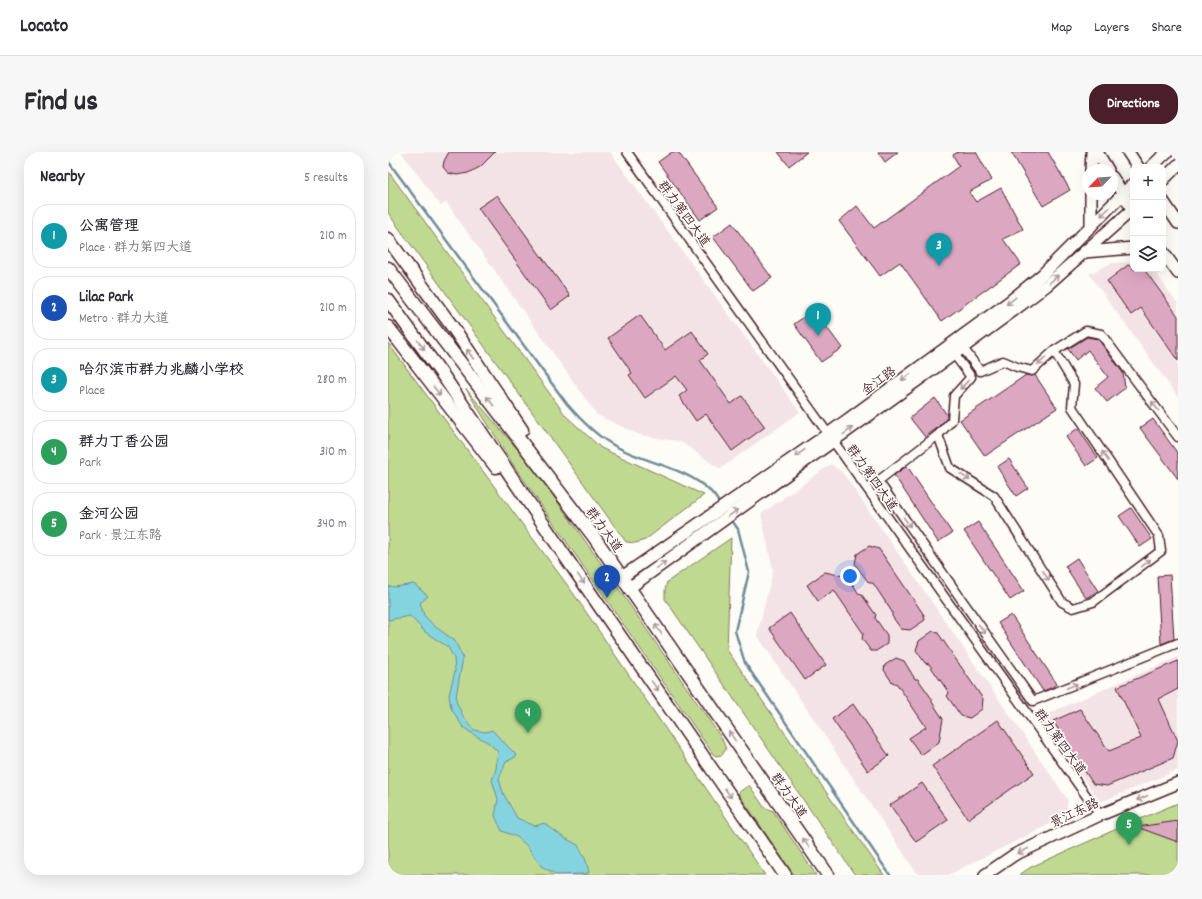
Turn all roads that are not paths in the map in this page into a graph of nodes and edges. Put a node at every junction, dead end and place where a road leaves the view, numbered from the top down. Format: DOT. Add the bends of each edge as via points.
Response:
graph roads {
  1 [pos="626,152"];
  2 [pos="1092,152"];
  3 [pos="1097,152"];
  4 [pos="1128,152"];
  5 [pos="1167,152"];
  6 [pos="1092,164"];
  7 [pos="1104,164"];
  8 [pos="1136,164"];
  9 [pos="1154,164"];
  10 [pos="1178,164"];
  11 [pos="1166,177"];
  12 [pos="1118,186"];
  13 [pos="1130,187"];
  14 [pos="1123,194"];
  15 [pos="1091,200"];
  16 [pos="1130,205"];
  17 [pos="1166,205"];
  18 [pos="1130,213"];
  19 [pos="1178,223"];
  20 [pos="1091,226"];
  21 [pos="388,238"];
  22 [pos="1130,248"];
  23 [pos="1084,252"];
  24 [pos="1166,256"];
  25 [pos="388,268"];
  26 [pos="1178,273"];
  27 [pos="388,300"];
  28 [pos="388,327"];
  29 [pos="959,351"];
  30 [pos="1054,351"];
  31 [pos="938,435"];
  32 [pos="1178,437"];
  33 [pos="831,438"];
  34 [pos="717,519"];
  35 [pos="594,537"];
  36 [pos="569,562"];
  37 [pos="622,577"];
  38 [pos="630,588"];
  39 [pos="1178,643"];
  40 [pos="1178,783"];
  41 [pos="1100,815"];
  42 [pos="785,875"];
  43 [pos="828,875"];
  44 [pos="985,875"];
  1 -- 33 [label="street, 群力第四大道"];
  2 -- 6 [label="street"];
  3 -- 7 [label="street"];
  4 -- 8 [label="street"];
  5 -- 9 [label="street"];
  10 -- 11 [label="street"];
  12 -- 14 [label="street"];
  13 -- 14 [label="street, 金江路"];
  14 -- 16 [label="street"];
  14 -- 20 [label="street, 金江路, one-way"];
  15 -- 20 [label="street"];
  17 -- 19 [label="street"];
  18 -- 23 [label="street, 金江路"];
  20 -- 33 [label="street, 金江路, one-way" via="1042,275 1009,302"];
  35 -- 21 [label="main road, one-way" via="454,329"];
  22 -- 23 [label="street"];
  29 -- 23 [label="street, 金江路, one-way" via="1047,285"];
  24 -- 26 [label="street"];
  35 -- 25 [label="main road, 群力大道, one-way"];
  27 -- 36 [label="main road, one-way" via="444,377"];
  28 -- 36 [label="main road, one-way"];
  30 -- 29 [label="street, one-way" via="1032,371 1003,360 980,371"];
  29 -- 31 [label="street, one-way" via="971,377 954,396 952,420"];
  33 -- 29 [label="street, 金江路, one-way"];
  31 -- 30 [label="street, one-way" via="950,468 994,496 1062,602 1073,608 1093,602 1161,552 1159,536 1072,407 1074,384"];
  32 -- 30 [label="street, one-way" via="1102,334 1086,331"];
  31 -- 39 [label="street, one-way" via="878,481 1033,701"];
  33 -- 34 [label="street, 金江路"];
  33 -- 41 [label="street, 群力第四大道"];
  34 -- 37 [label="street, 金江路"];
  38 -- 34 [label="street, 金江路, one-way"];
  35 -- 37 [label="main road, 群力大道"];
  36 -- 42 [label="main road, one-way"];
  37 -- 38 [label="main road, 群力大道"];
  43 -- 38 [label="main road, 群力大道, one-way"];
  40 -- 41 [label="street, 景江东路, one-way"];
  41 -- 44 [label="street, 景江东路, one-way" via="1014,855"];
}
